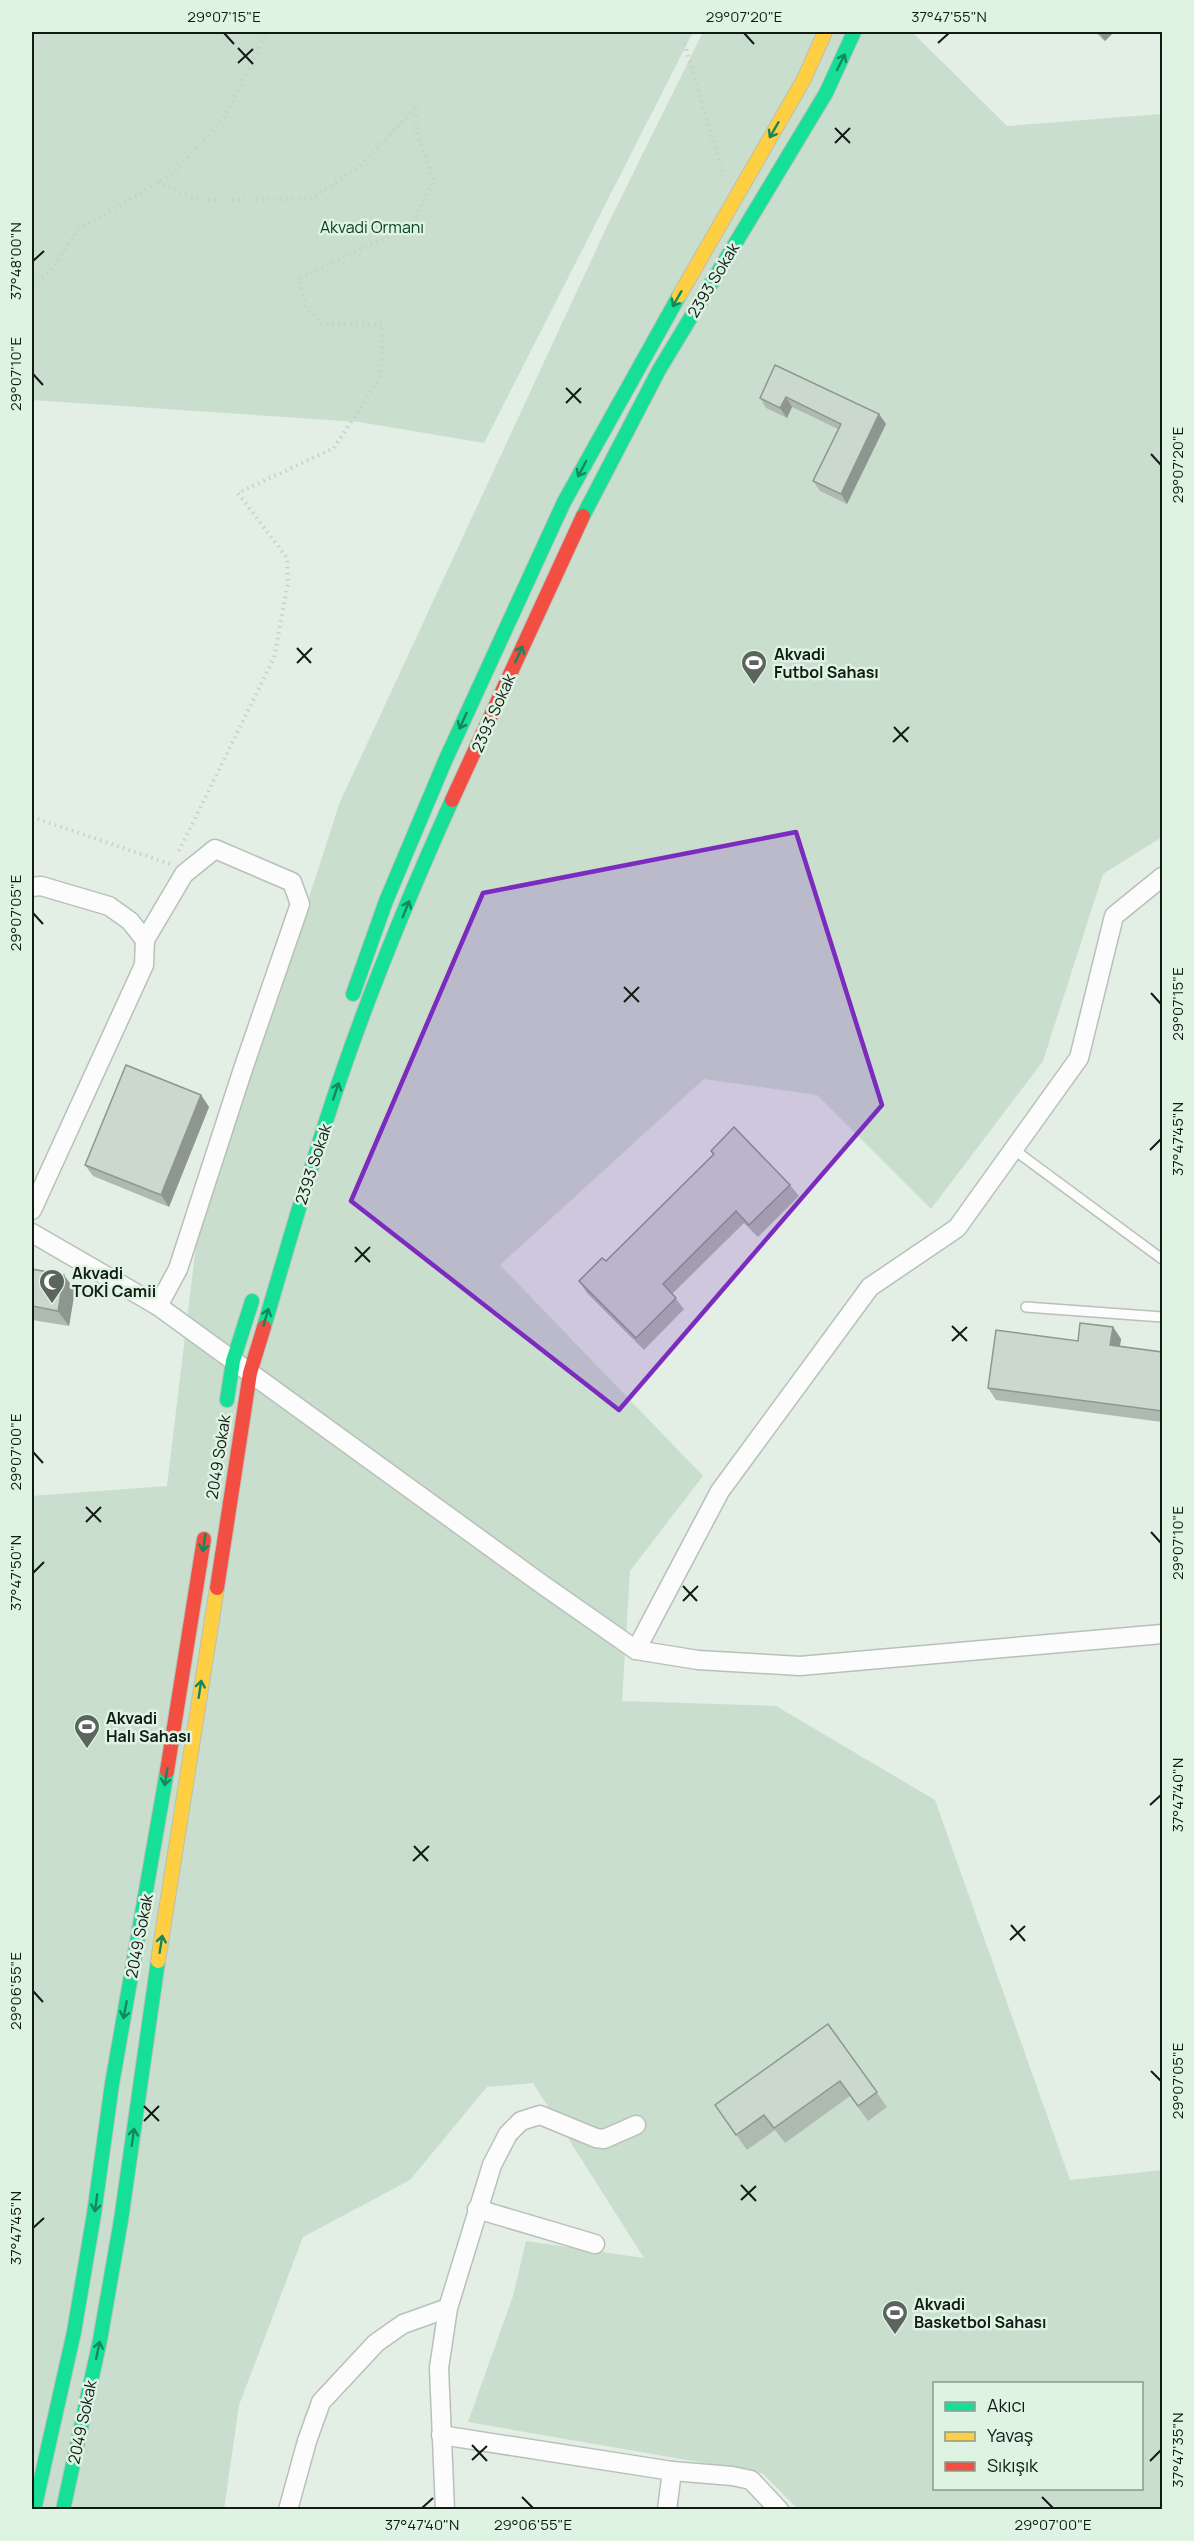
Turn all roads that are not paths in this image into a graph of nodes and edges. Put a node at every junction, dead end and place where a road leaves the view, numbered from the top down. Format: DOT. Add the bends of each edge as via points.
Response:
graph roads {
  1 [pos="825,32"];
  2 [pos="854,32"];
  3 [pos="1162,877"];
  4 [pos="32,887"];
  5 [pos="145,940"];
  6 [pos="347,1010"];
  7 [pos="1013,1149"];
  8 [pos="32,1210"];
  9 [pos="32,1233"];
  10 [pos="1162,1259"];
  11 [pos="256,1290"];
  12 [pos="158,1306"];
  13 [pos="1026,1307"];
  14 [pos="1162,1317"];
  15 [pos="233,1360"];
  16 [pos="250,1373"];
  17 [pos="224,1418"];
  18 [pos="207,1520"];
  19 [pos="1162,1635"];
  20 [pos="636,1650"];
  21 [pos="636,2125"];
  22 [pos="477,2209"];
  23 [pos="595,2244"];
  24 [pos="448,2308"];
  25 [pos="441,2435"];
  26 [pos="672,2471"];
  27 [pos="34,2510"];
  28 [pos="63,2510"];
  29 [pos="288,2510"];
  30 [pos="446,2510"];
  31 [pos="667,2510"];
  32 [pos="778,2510"];
  1 -- 6 [label="main road, 2393 Sokak, one-way" via="804,79 564,502 445,761 386,901"];
  16 -- 2 [label="main road, 2393 Sokak, one-way" via="341,1076 420,872 603,475 659,370 826,93"];
  3 -- 7 [label="street" via="1114,916 1079,1058"];
  4 -- 5 [label="street" via="41,886 110,906 130,921"];
  5 -- 8 [label="street" via="141,975"];
  5 -- 12 [label="street" via="184,874 215,849 292,882 300,904 178,1269"];
  7 -- 10 [label="lane"];
  7 -- 20 [label="street" via="957,1228 870,1287 720,1491"];
  9 -- 12 [label="street"];
  11 -- 15 [label="main road"];
  12 -- 15 [label="street"];
  13 -- 14 [label="lane"];
  15 -- 16 [label="street"];
  15 -- 17 [label="main road, 2049 Sokak"];
  16 -- 20 [label="street"];
  28 -- 16 [label="main road, 2049 Sokak, one-way" via="121,2220"];
  18 -- 27 [label="main road, 2049 Sokak, one-way" via="76,2320"];
  19 -- 20 [label="street" via="800,1666 698,1660"];
  21 -- 22 [label="street" via="604,2139 540,2115 521,2121 508,2134 492,2165"];
  22 -- 23 [label="street"];
  22 -- 24 [label="street"];
  24 -- 25 [label="street" via="439,2368"];
  24 -- 29 [label="street" via="403,2324 376,2343 321,2402"];
  25 -- 26 [label="street"];
  25 -- 30 [label="street"];
  26 -- 31 [label="street"];
  26 -- 32 [label="street" via="751,2480"];
}
